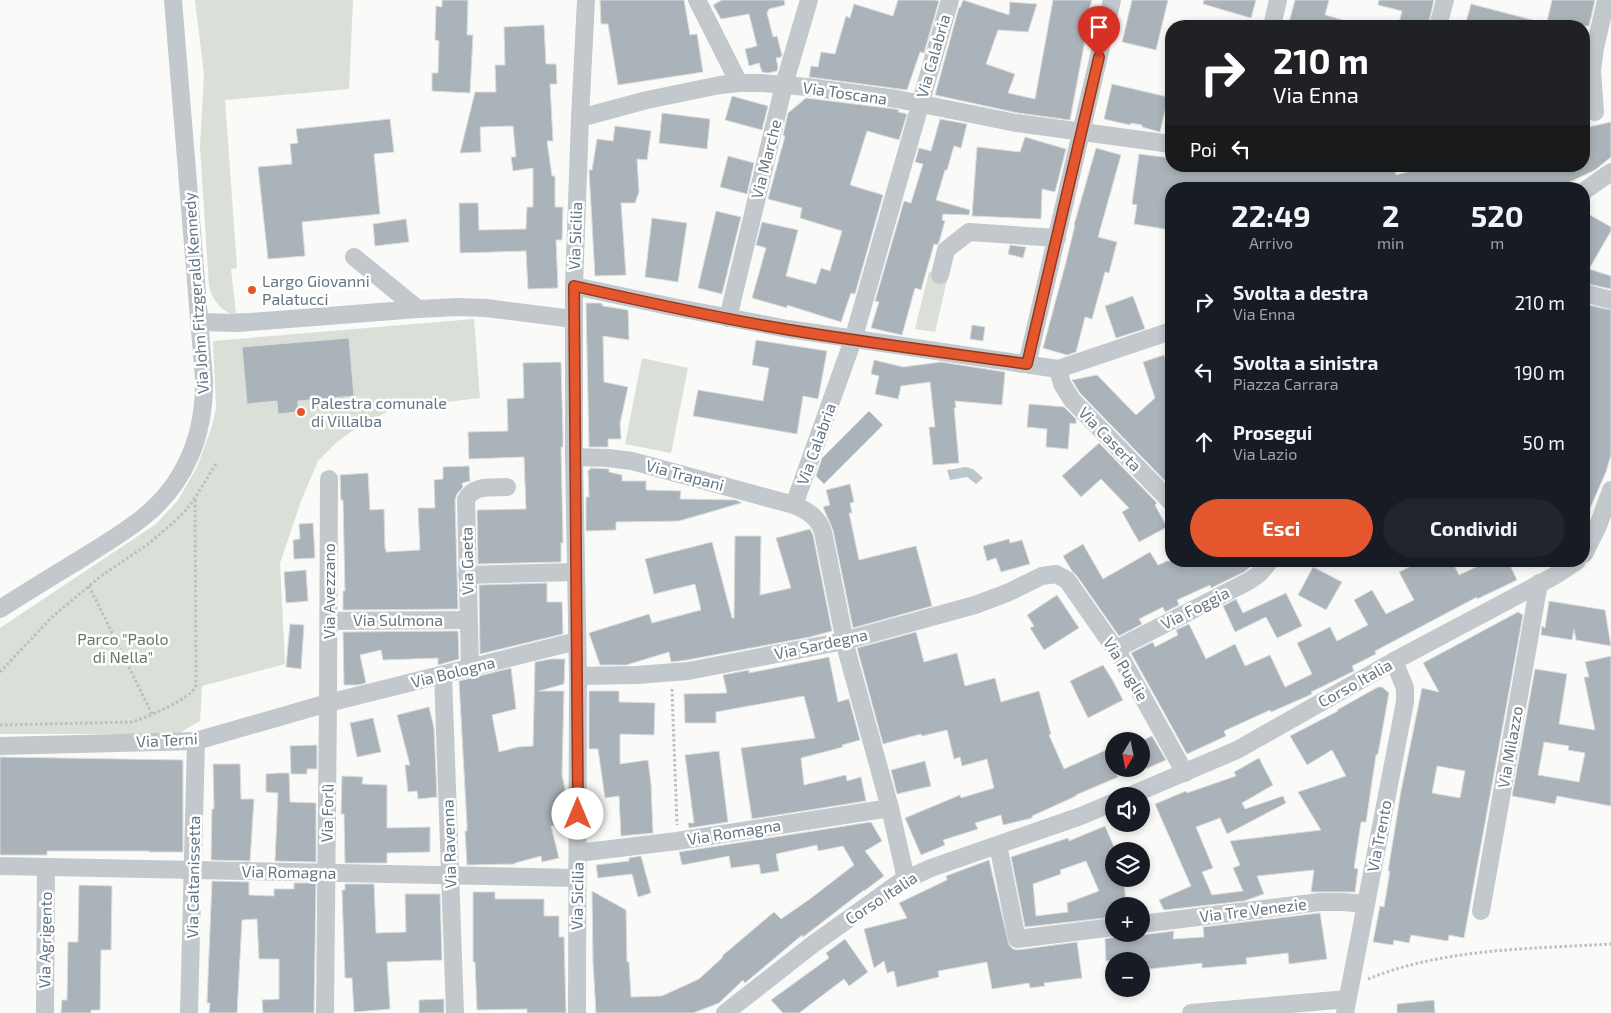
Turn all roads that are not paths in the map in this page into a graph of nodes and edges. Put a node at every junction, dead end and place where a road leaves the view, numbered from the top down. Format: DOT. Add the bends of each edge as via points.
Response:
graph roads {
  1 [pos="173,0"];
  2 [pos="586,0"];
  3 [pos="697,0"];
  4 [pos="808,0"];
  5 [pos="950,0"];
  6 [pos="1112,0"];
  7 [pos="1278,0"];
  8 [pos="1444,0"];
  9 [pos="1606,0"];
  10 [pos="1273,20"];
  11 [pos="1439,20"];
  12 [pos="739,83"];
  13 [pos="784,85"];
  14 [pos="920,104"];
  15 [pos="1597,112"];
  16 [pos="580,118"];
  17 [pos="1081,132"];
  18 [pos="1165,143"];
  19 [pos="1611,172"];
  20 [pos="1590,188"];
  21 [pos="1056,238"];
  22 [pos="354,257"];
  23 [pos="940,275"];
  24 [pos="574,286"];
  25 [pos="1590,295"];
  26 [pos="1611,300"];
  27 [pos="418,309"];
  28 [pos="728,318"];
  29 [pos="574,319"];
  30 [pos="200,322"];
  31 [pos="1165,333"];
  32 [pos="853,340"];
  33 [pos="1027,364"];
  34 [pos="1058,369"];
  35 [pos="574,457"];
  36 [pos="329,479"];
  37 [pos="507,487"];
  38 [pos="1165,496"];
  39 [pos="1609,501"];
  40 [pos="794,505"];
  41 [pos="1590,544"];
  42 [pos="1265,567"];
  43 [pos="1568,567"];
  44 [pos="576,572"];
  45 [pos="1056,574"];
  46 [pos="467,575"];
  47 [pos="1539,583"];
  48 [pos="0,609"];
  49 [pos="468,620"];
  50 [pos="328,621"];
  51 [pos="577,641"];
  52 [pos="844,641"];
  53 [pos="1116,649"];
  54 [pos="1394,661"];
  55 [pos="470,668"];
  56 [pos="443,675"];
  57 [pos="578,676"];
  58 [pos="328,703"];
  59 [pos="196,741"];
  60 [pos="0,746"];
  61 [pos="1185,773"];
  62 [pos="1150,787"];
  63 [pos="1105,806"];
  64 [pos="890,808"];
  65 [pos="998,845"];
  66 [pos="578,853"];
  67 [pos="0,866"];
  68 [pos="46,867"];
  69 [pos="193,870"];
  70 [pos="326,873"];
  71 [pos="450,876"];
  72 [pos="577,878"];
  73 [pos="906,879"];
  74 [pos="1365,904"];
  75 [pos="1481,911"];
  76 [pos="1150,923"];
  77 [pos="1105,928"];
  78 [pos="1347,999"];
  79 [pos="44,1013"];
  80 [pos="189,1013"];
  81 [pos="325,1013"];
  82 [pos="455,1013"];
  83 [pos="577,1013"];
  84 [pos="725,1013"];
  85 [pos="1191,1013"];
  1 -- 30 [label="street, Via John Fitzgerald Kennedy"];
  2 -- 16 [label="street, Via Sicilia"];
  3 -- 12 [label="street"];
  4 -- 13 [label="street, Via Marche"];
  5 -- 14 [label="street, Via Calabria"];
  6 -- 17 [label="street"];
  7 -- 10 [label="street"];
  8 -- 11 [label="street"];
  9 -- 15 [label="street" via="1592,71"];
  12 -- 13 [label="street, Via Toscana"];
  12 -- 16 [label="street, Via Toscana" via="648,100"];
  13 -- 14 [label="street, Via Toscana"];
  13 -- 28 [label="street, Via Marche"];
  14 -- 17 [label="street, Via Toscana"];
  14 -- 32 [label="street, Via Calabria"];
  16 -- 24 [label="street, Via Sicilia"];
  17 -- 18 [label="street, Via Toscana"];
  17 -- 21 [label="street"];
  19 -- 20 [label="street"];
  21 -- 23 [label="street" via="969,232 946,250"];
  21 -- 33 [label="street"];
  22 -- 27 [label="street"];
  24 -- 28 [label="street"];
  24 -- 29 [label="street, Via Sicilia"];
  25 -- 26 [label="street"];
  27 -- 29 [label="street" via="486,308"];
  27 -- 30 [label="street" via="237,323"];
  28 -- 32 [label="street"];
  29 -- 35 [label="street, Via Sicilia"];
  30 -- 48 [label="street, Via John Fitzgerald Kennedy" via="204,389 201,424 193,449 175,482 132,526"];
  31 -- 34 [label="street"];
  32 -- 33 [label="street"];
  32 -- 40 [label="street, Via Calabria"];
  33 -- 34 [label="street"];
  34 -- 38 [label="street, Via Caserta" via="1062,384 1072,400"];
  35 -- 40 [label="street, Via Trapani" via="646,464"];
  35 -- 44 [label="street, Via Sicilia"];
  36 -- 50 [label="street, Via Avezzano"];
  37 -- 46 [label="street, Via Gaeta" via="475,490 467,496"];
  39 -- 41 [label="street"];
  40 -- 52 [label="street, Via Calabria" via="814,517 821,528"];
  42 -- 53 [label="street, Via Foggia" via="1249,581"];
  43 -- 47 [label="street, Corso Italia"];
  44 -- 46 [label="street"];
  44 -- 51 [label="street, Via Sicilia"];
  45 -- 52 [label="street, Via Sardegna" via="1042,576 975,605"];
  45 -- 53 [label="street, Via Puglie" via="1067,580"];
  46 -- 49 [label="street, Via Gaeta"];
  47 -- 54 [label="street, Corso Italia"];
  47 -- 75 [label="street, Via Milazzo"];
  49 -- 50 [label="street, Via Sulmona"];
  49 -- 55 [label="street, Via Gaeta"];
  50 -- 58 [label="street, Via Avezzano"];
  51 -- 55 [label="street, Via Bologna"];
  51 -- 57 [label="street, Via Sicilia"];
  52 -- 57 [label="street, Via Sardegna" via="704,669"];
  52 -- 64 [label="street, Via Calabria"];
  53 -- 61 [label="street, Via Puglie"];
  54 -- 61 [label="street, Corso Italia" via="1237,750"];
  54 -- 74 [label="street, Via Trento" via="1406,695"];
  55 -- 56 [label="street, Via Bologna"];
  56 -- 58 [label="street, Via Bologna"];
  56 -- 71 [label="street, Via Ravenna"];
  57 -- 66 [label="street, Via Sicilia"];
  58 -- 59 [label="street, Via Terni"];
  58 -- 70 [label="street, Via Forlì"];
  59 -- 60 [label="street, Via Terni"];
  59 -- 69 [label="street, Via Caltanissetta"];
  61 -- 62 [label="street, Corso Italia"];
  63 -- 65 [label="street, Corso Italia"];
  64 -- 66 [label="street, Via Romagna"];
  64 -- 73 [label="street, Via Calabria"];
  65 -- 73 [label="street, Corso Italia"];
  65 -- 77 [label="street" via="1017,939"];
  66 -- 72 [label="street, Via Sicilia"];
  67 -- 68 [label="street, Via Romagna"];
  68 -- 69 [label="street, Via Romagna"];
  68 -- 79 [label="street, Via Agrigento"];
  69 -- 70 [label="street, Via Romagna"];
  69 -- 80 [label="street, Via Caltanissetta"];
  70 -- 71 [label="street, Via Romagna"];
  70 -- 81 [label="street, Via Forlì"];
  71 -- 72 [label="street, Via Romagna"];
  71 -- 82 [label="street, Via Ravenna"];
  72 -- 83 [label="street, Via Sicilia"];
  73 -- 84 [label="street, Corso Italia" via="812,945"];
  74 -- 76 [label="street, Via Tre Venezie" via="1320,902"];
  74 -- 78 [label="street, Via Trento"];
  78 -- 85 [label="street"];
}
